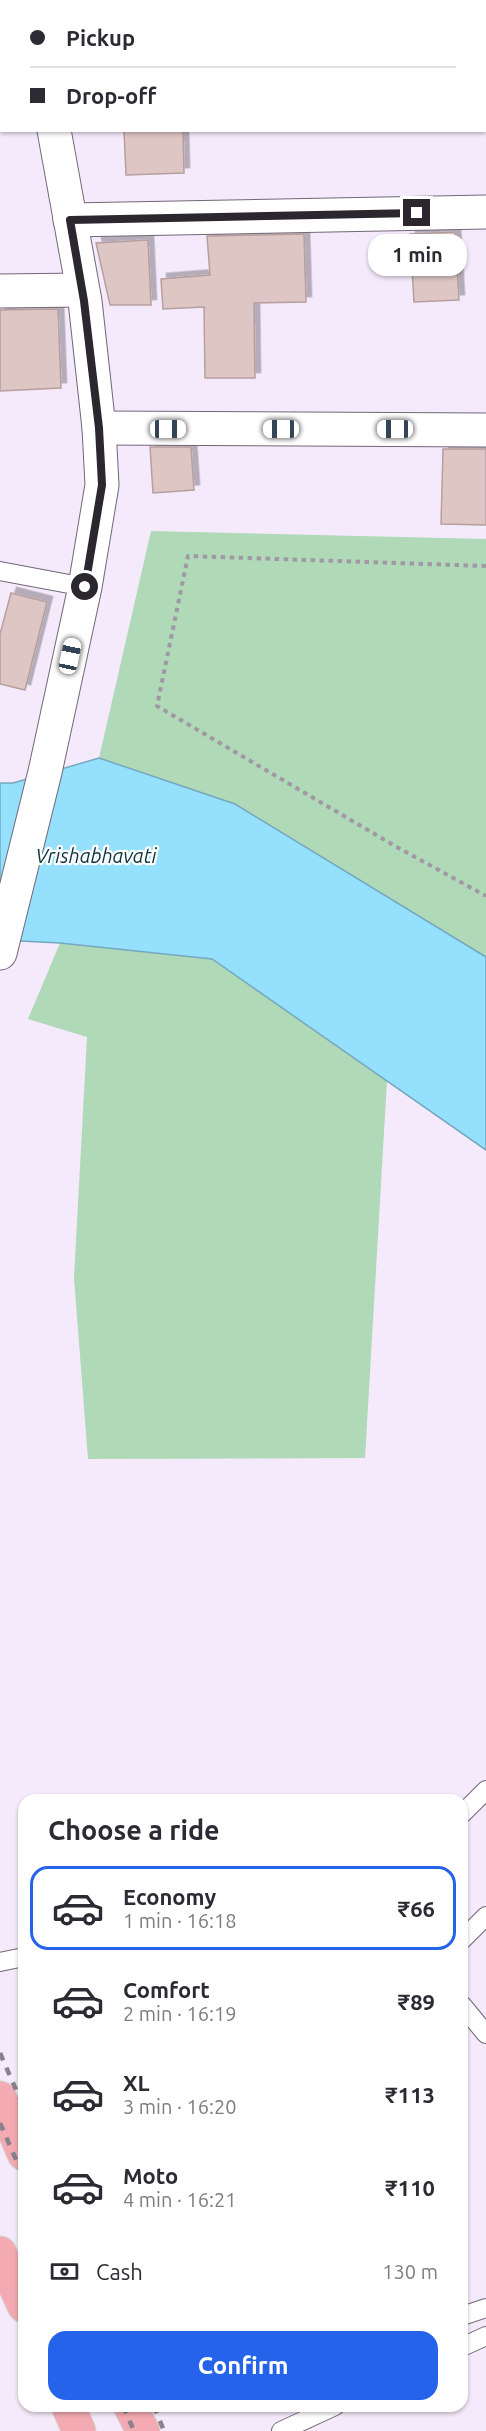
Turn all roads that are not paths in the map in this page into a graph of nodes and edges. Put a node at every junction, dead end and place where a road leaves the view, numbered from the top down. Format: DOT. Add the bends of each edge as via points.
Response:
graph roads {
  1 [pos="54,132"];
  2 [pos="486,212"];
  3 [pos="70,220"];
  4 [pos="82,290"];
  5 [pos="0,291"];
  6 [pos="99,428"];
  7 [pos="486,430"];
  8 [pos="0,571"];
  9 [pos="85,587"];
  10 [pos="2,947"];
  11 [pos="486,1790"];
  12 [pos="468,1808"];
  13 [pos="486,1916"];
  14 [pos="468,1934"];
  15 [pos="18,1958"];
  16 [pos="0,1962"];
  17 [pos="468,2012"];
  18 [pos="486,2034"];
  19 [pos="0,2098"];
  20 [pos="18,2140"];
  21 [pos="0,2253"];
  22 [pos="18,2293"];
  23 [pos="486,2308"];
  24 [pos="468,2314"];
  25 [pos="486,2336"];
  26 [pos="468,2344"];
  27 [pos="71,2412"];
  28 [pos="133,2412"];
  29 [pos="321,2412"];
  30 [pos="79,2431"];
  31 [pos="142,2431"];
  32 [pos="281,2431"];
  1 -- 3 [label="street"];
  2 -- 3 [label="street"];
  3 -- 4 [label="street"];
  4 -- 5 [label="street"];
  4 -- 6 [label="street"];
  6 -- 7 [label="street"];
  6 -- 9 [label="street" via="102,485"];
  8 -- 9 [label="lane"];
  9 -- 10 [label="street"];
  11 -- 12 [label="lane"];
  13 -- 14 [label="lane"];
  15 -- 16 [label="lane"];
  17 -- 18 [label="lane"];
  19 -- 20 [label="highway"];
  21 -- 22 [label="highway"];
  23 -- 24 [label="lane"];
  25 -- 26 [label="lane"];
  27 -- 30 [label="highway"];
  28 -- 31 [label="highway"];
  29 -- 32 [label="lane"];
}
